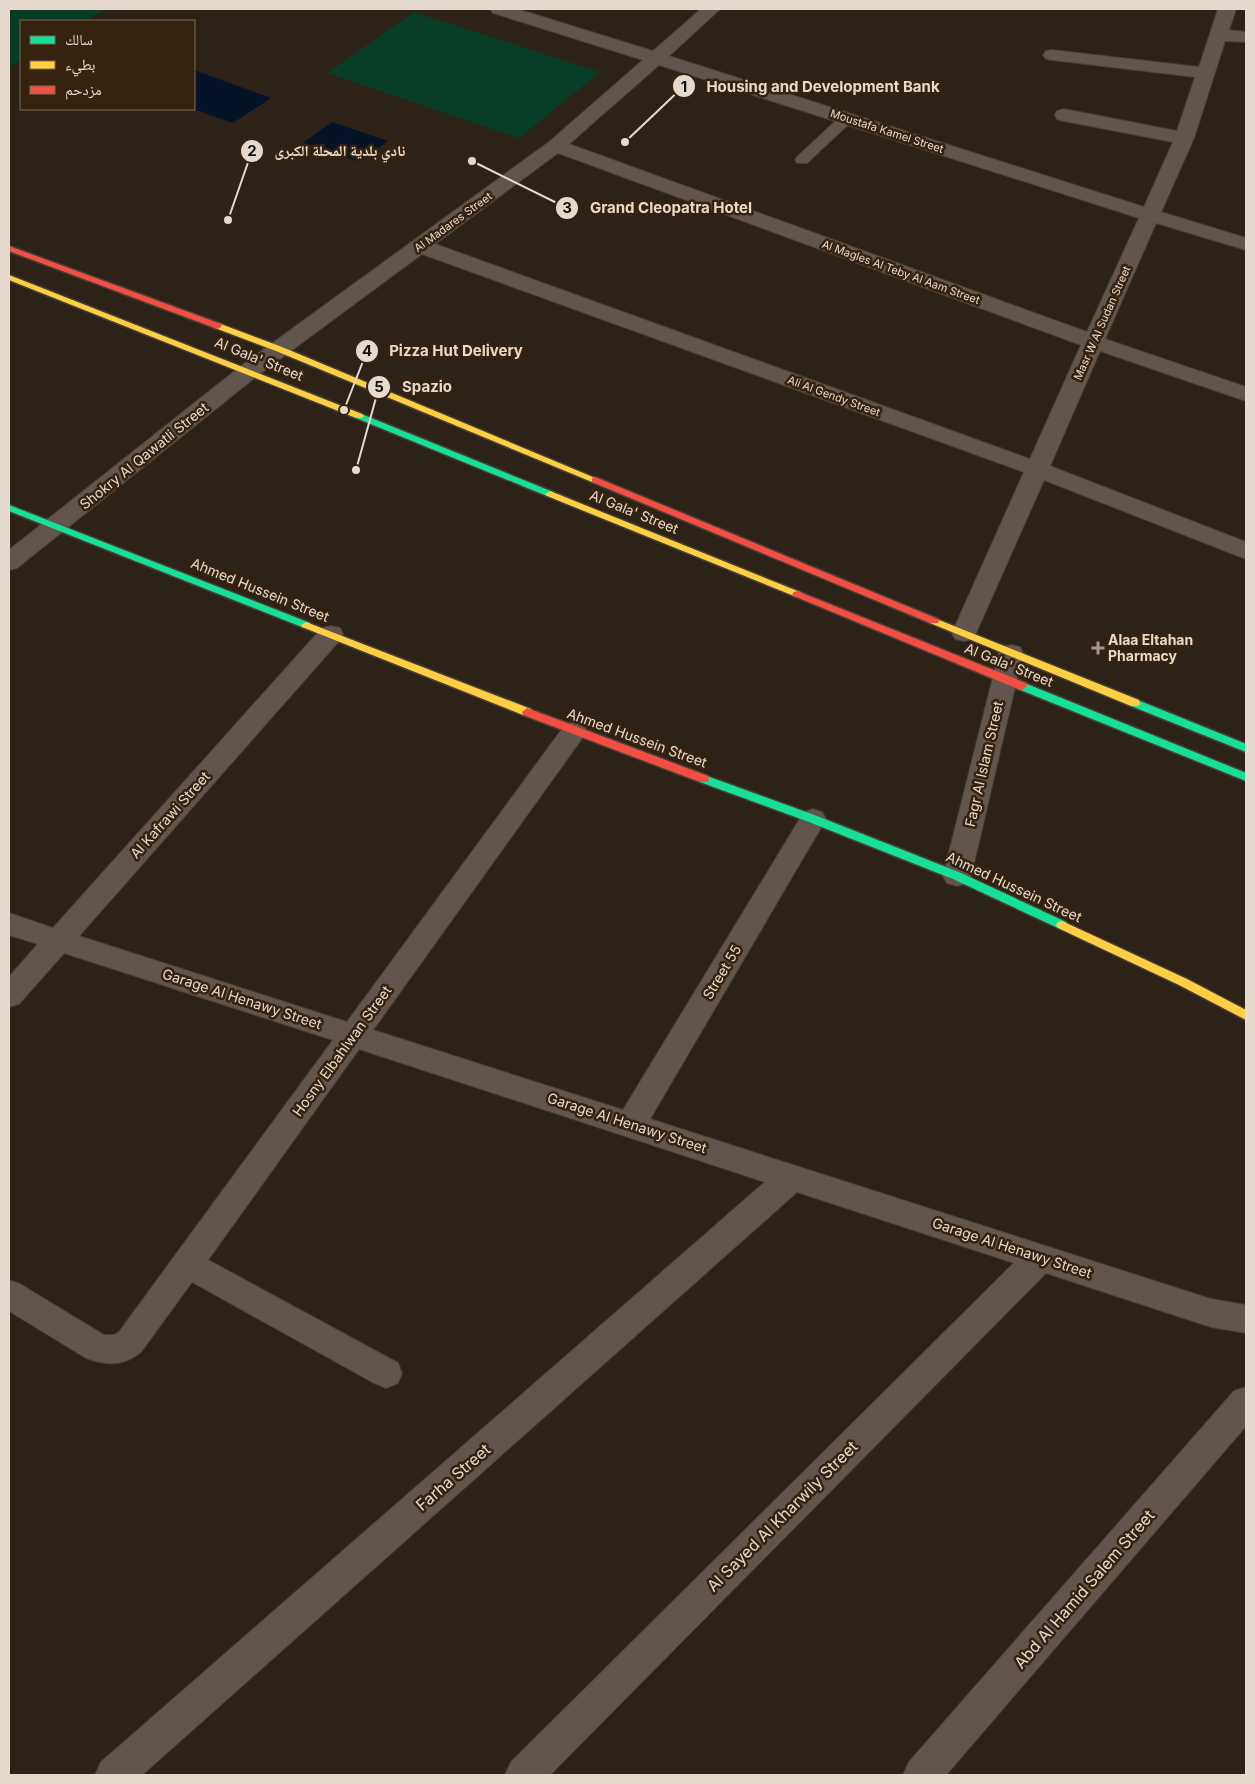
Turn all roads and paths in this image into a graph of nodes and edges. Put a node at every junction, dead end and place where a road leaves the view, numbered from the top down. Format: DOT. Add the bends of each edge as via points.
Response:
graph roads {
  1 [pos="499,9"];
  2 [pos="711,9"];
  3 [pos="1227,9"];
  4 [pos="1218,35"];
  5 [pos="1246,37"];
  6 [pos="1052,55"];
  7 [pos="658,57"];
  8 [pos="1206,73"];
  9 [pos="1064,115"];
  10 [pos="846,118"];
  11 [pos="1184,138"];
  12 [pos="556,146"];
  13 [pos="802,160"];
  14 [pos="1150,215"];
  15 [pos="1246,244"];
  16 [pos="420,246"];
  17 [pos="9,248"];
  18 [pos="9,278"];
  19 [pos="1094,342"];
  20 [pos="279,349"];
  21 [pos="249,371"];
  22 [pos="1246,394"];
  23 [pos="1037,470"];
  24 [pos="9,508"];
  25 [pos="57,526"];
  26 [pos="1246,552"];
  27 [pos="9,562"];
  28 [pos="964,633"];
  29 [pos="331,634"];
  30 [pos="1011,653"];
  31 [pos="1004,679"];
  32 [pos="574,731"];
  33 [pos="1246,748"];
  34 [pos="1246,777"];
  35 [pos="813,819"];
  36 [pos="957,876"];
  37 [pos="9,924"];
  38 [pos="59,940"];
  39 [pos="9,996"];
  40 [pos="1246,1015"];
  41 [pos="354,1035"];
  42 [pos="631,1124"];
  43 [pos="791,1178"];
  44 [pos="1041,1257"];
  45 [pos="187,1264"];
  46 [pos="9,1294"];
  47 [pos="1246,1319"];
  48 [pos="386,1373"];
  49 [pos="1246,1402"];
  50 [pos="114,1775"];
  51 [pos="524,1775"];
  52 [pos="922,1775"];
  1 -- 7 [label="street, Moustafa Kamel Street"];
  2 -- 7 [label="street, Al Madares Street"];
  3 -- 4 [label="street, Masr W Al Sudan Street"];
  4 -- 5 [label="street"];
  4 -- 8 [label="street, Masr W Al Sudan Street"];
  6 -- 8 [label="street"];
  7 -- 10 [label="street, Moustafa Kamel Street"];
  7 -- 12 [label="street, Al Madares Street"];
  8 -- 11 [label="street, Masr W Al Sudan Street"];
  9 -- 11 [label="street"];
  10 -- 13 [label="lane"];
  10 -- 14 [label="street, Moustafa Kamel Street"];
  11 -- 14 [label="street, Masr W Al Sudan Street"];
  12 -- 16 [label="street, Al Madares Street"];
  12 -- 19 [label="street, Al Magles Al Teby Al Aam Street"];
  14 -- 15 [label="street, Moustafa Kamel Street"];
  14 -- 19 [label="street, Masr W Al Sudan Street"];
  16 -- 20 [label="street, Al Madares Street"];
  16 -- 23 [label="street, Ali Al Gendy Street"];
  17 -- 20 [label="street, Al Gala' Street"];
  18 -- 21 [label="street, Al Gala' Street"];
  19 -- 22 [label="street, Al Magles Al Teby Al Aam Street"];
  19 -- 23 [label="street, Masr W Al Sudan Street"];
  20 -- 21 [label="street, Shokry Al Qawatli Street"];
  20 -- 28 [label="street, Al Gala' Street"];
  21 -- 25 [label="street, Shokry Al Qawatli Street"];
  21 -- 31 [label="street, Al Gala' Street"];
  23 -- 26 [label="street, Ali Al Gendy Street"];
  23 -- 28 [label="street, Masr W Al Sudan Street"];
  24 -- 25 [label="street, Ahmed Hussein Street"];
  25 -- 27 [label="street, Shokry Al Qawatli Street"];
  25 -- 29 [label="street, Ahmed Hussein Street"];
  28 -- 30 [label="street, Al Gala' Street"];
  29 -- 32 [label="street, Ahmed Hussein Street"];
  29 -- 38 [label="street, Al Kafrawi Street"];
  30 -- 31 [label="street, Fagr Al Islam Street"];
  30 -- 33 [label="street, Al Gala' Street"];
  31 -- 34 [label="street, Al Gala' Street"];
  31 -- 36 [label="street, Fagr Al Islam Street"];
  32 -- 35 [label="street, Ahmed Hussein Street"];
  32 -- 41 [label="street, Hosny Elbahlwan Street"];
  35 -- 36 [label="street, Ahmed Hussein Street"];
  35 -- 42 [label="street, Street 55"];
  36 -- 40 [label="street, Ahmed Hussein Street" via="1184,982"];
  37 -- 38 [label="street, Garage Al Henawy Street"];
  38 -- 39 [label="street, Al Kafrawi Street"];
  38 -- 41 [label="street, Garage Al Henawy Street"];
  41 -- 42 [label="street, Garage Al Henawy Street"];
  41 -- 45 [label="street, Hosny Elbahlwan Street"];
  42 -- 43 [label="street, Garage Al Henawy Street"];
  43 -- 44 [label="street, Garage Al Henawy Street"];
  43 -- 50 [label="street, Farha Street"];
  44 -- 47 [label="street, Garage Al Henawy Street" via="1211,1313"];
  44 -- 51 [label="street, Al Sayed Al Kharwily Street"];
  45 -- 46 [label="street, Hosny Elbahlwan Street" via="130,1342 111,1351 98,1348"];
  45 -- 48 [label="street"];
  49 -- 52 [label="street, Abd Al Hamid Salem Street"];
}
